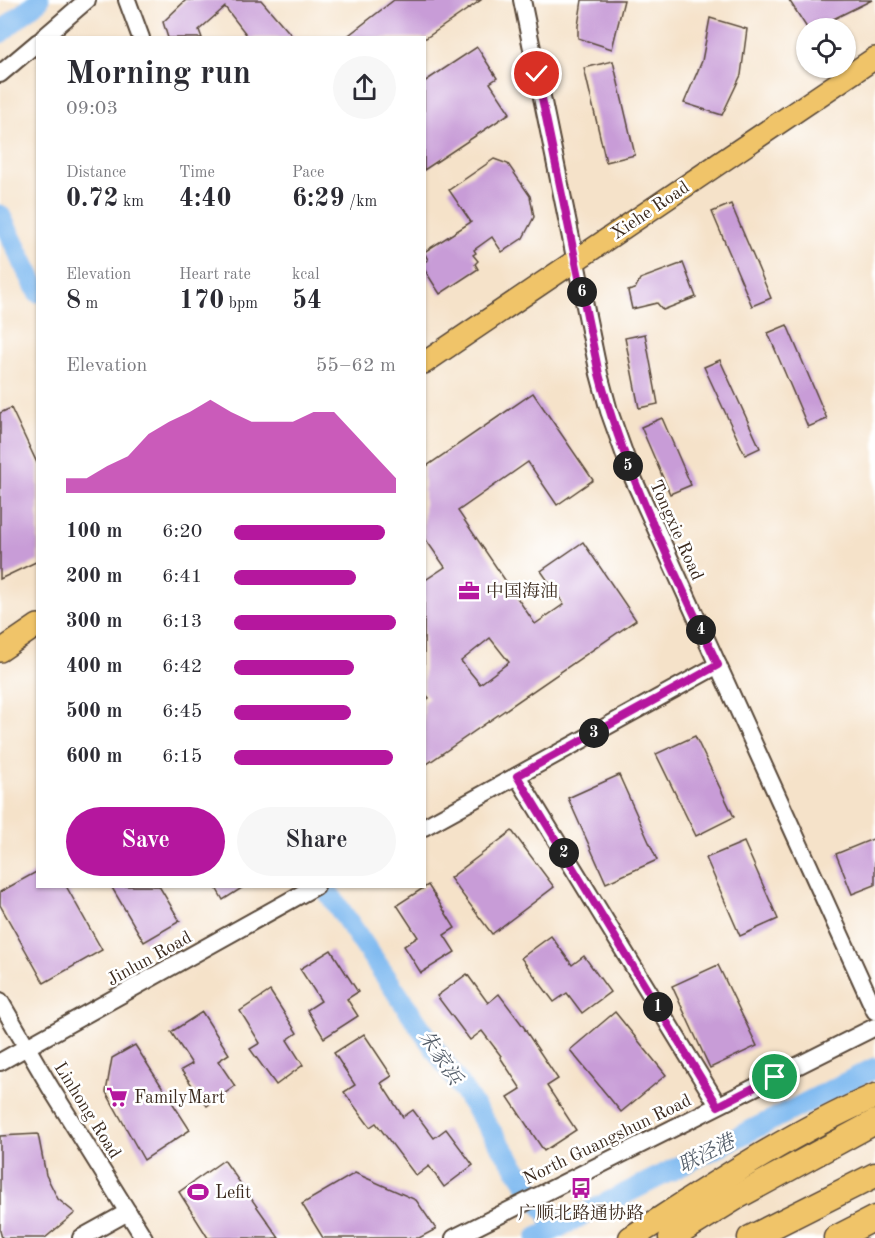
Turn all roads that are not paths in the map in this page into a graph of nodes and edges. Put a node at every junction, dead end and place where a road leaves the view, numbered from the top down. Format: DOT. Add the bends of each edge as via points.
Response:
graph roads {
  1 [pos="87,0"];
  2 [pos="127,0"];
  3 [pos="522,0"];
  4 [pos="45,36"];
  5 [pos="140,36"];
  6 [pos="36,44"];
  7 [pos="875,58"];
  8 [pos="0,74"];
  9 [pos="575,261"];
  10 [pos="426,362"];
  11 [pos="36,626"];
  12 [pos="0,651"];
  13 [pos="718,665"];
  14 [pos="517,776"];
  15 [pos="426,826"];
  16 [pos="310,890"];
  17 [pos="0,1001"];
  18 [pos="875,1011"];
  19 [pos="875,1027"];
  20 [pos="27,1047"];
  21 [pos="0,1062"];
  22 [pos="875,1096"];
  23 [pos="718,1106"];
  24 [pos="875,1122"];
  25 [pos="875,1175"];
  26 [pos="128,1212"];
  27 [pos="875,1218"];
  28 [pos="81,1238"];
  29 [pos="144,1238"];
  30 [pos="454,1238"];
  31 [pos="631,1238"];
  32 [pos="671,1238"];
  33 [pos="750,1238"];
  34 [pos="836,1238"];
  1 -- 4 [label="street"];
  2 -- 5 [label="street"];
  3 -- 9 [label="street, Tongxie Road"];
  6 -- 8 [label="street"];
  7 -- 9 [label="main road, Xiehe Road"];
  9 -- 10 [label="main road, Xiehe Road"];
  9 -- 13 [label="street, Tongxie Road" via="599,374 621,446"];
  11 -- 12 [label="main road"];
  13 -- 14 [label="street"];
  13 -- 18 [label="street, Tongxie Road"];
  14 -- 15 [label="street"];
  14 -- 23 [label="street"];
  16 -- 20 [label="street, Jinlun Road"];
  17 -- 20 [label="street, Linhong Road"];
  19 -- 23 [label="street, North Guangshun Road"];
  20 -- 21 [label="street, Jinlun Road"];
  20 -- 26 [label="street, Linhong Road"];
  22 -- 31 [label="highway" via="782,1144"];
  23 -- 30 [label="street, North Guangshun Road"];
  24 -- 32 [label="highway" via="737,1197"];
  25 -- 33 [label="highway"];
  26 -- 28 [label="street"];
  26 -- 29 [label="street, Linhong Road"];
  27 -- 34 [label="highway"];
}
